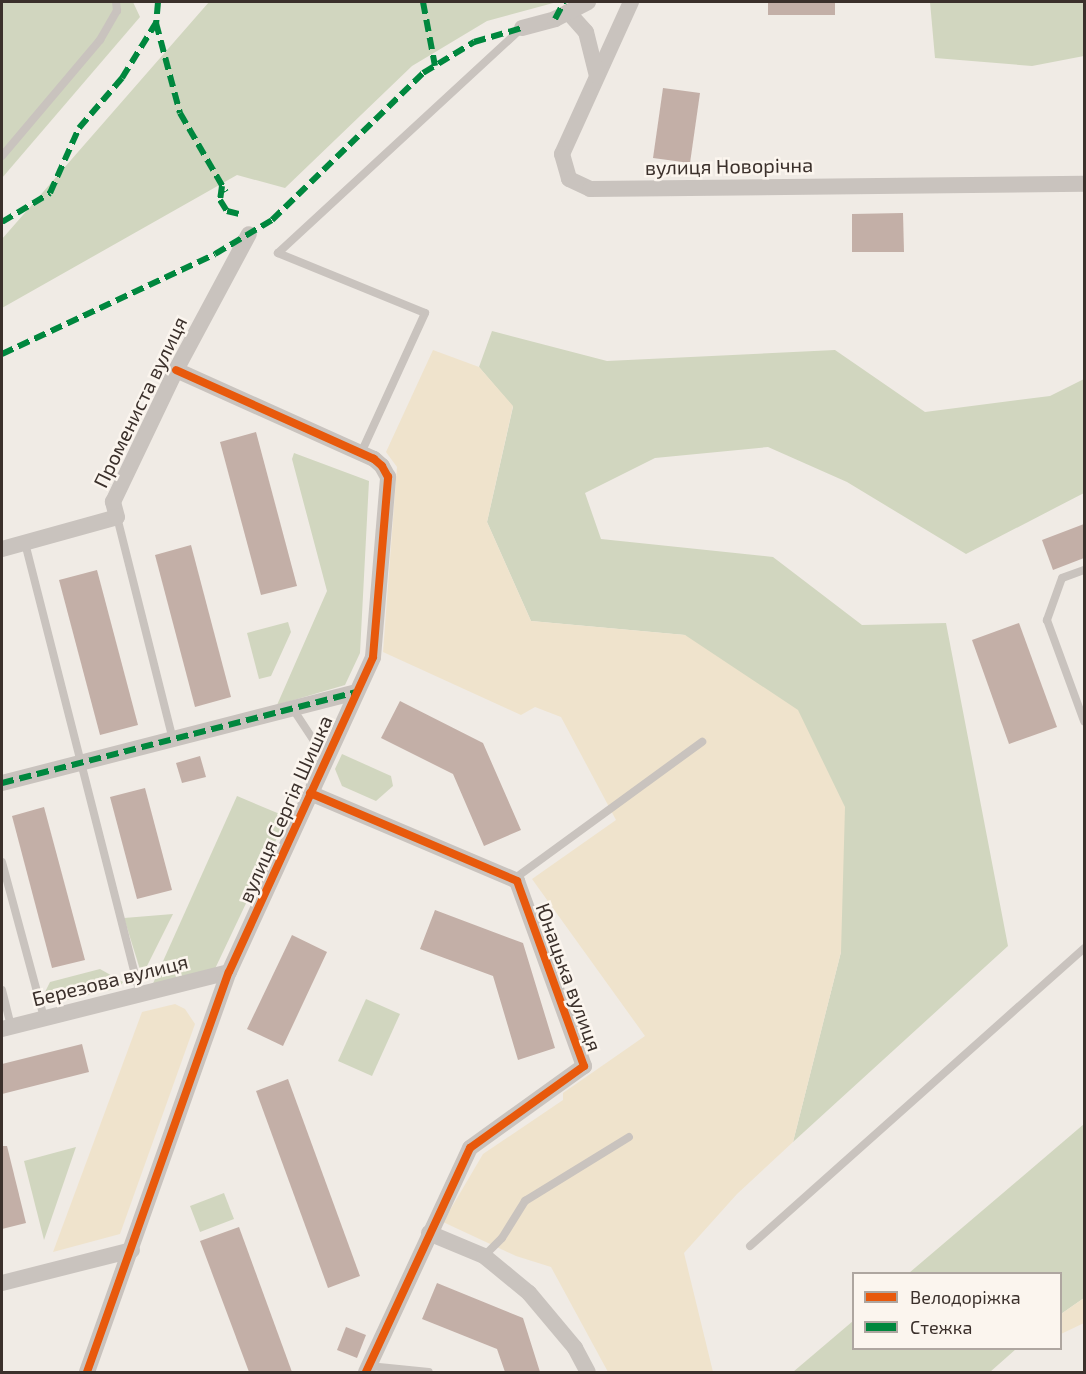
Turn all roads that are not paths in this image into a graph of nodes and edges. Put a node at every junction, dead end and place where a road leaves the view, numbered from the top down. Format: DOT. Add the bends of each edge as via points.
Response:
graph roads {
  1 [pos="116,2"];
  2 [pos="588,2"];
  3 [pos="631,2"];
  4 [pos="568,12"];
  5 [pos="522,28"];
  6 [pos="597,76"];
  7 [pos="2,156"];
  8 [pos="1084,184"];
  9 [pos="249,234"];
  10 [pos="176,370"];
  11 [pos="361,453"];
  12 [pos="117,517"];
  13 [pos="25,543"];
  14 [pos="2,549"];
  15 [pos="1084,570"];
  16 [pos="356,692"];
  17 [pos="293,709"];
  18 [pos="1084,721"];
  19 [pos="173,740"];
  20 [pos="702,742"];
  21 [pos="326,759"];
  22 [pos="79,764"];
  23 [pos="2,783"];
  24 [pos="310,793"];
  25 [pos="2,862"];
  26 [pos="513,879"];
  27 [pos="1084,948"];
  28 [pos="229,972"];
  29 [pos="2,990"];
  30 [pos="140,995"];
  31 [pos="44,1018"];
  32 [pos="6,1028"];
  33 [pos="629,1137"];
  34 [pos="429,1233"];
  35 [pos="750,1246"];
  36 [pos="132,1250"];
  37 [pos="484,1257"];
  38 [pos="2,1283"];
  39 [pos="368,1369"];
  40 [pos="87,1372"];
  41 [pos="429,1372"];
  42 [pos="588,1372"];
  1 -- 7 [label="lane" via="117,11 100,40"];
  2 -- 4 [label="street"];
  3 -- 6 [label="street, вулиця Новорічна"];
  4 -- 5 [label="street"];
  4 -- 6 [label="street" via="586,32"];
  5 -- 11 [label="lane" via="278,253 425,313"];
  6 -- 8 [label="street, вулиця Новорічна" via="562,154 569,179 590,189"];
  9 -- 10 [label="street, Промениста вулиця"];
  10 -- 11 [label="street, вулиця Сергія Шишка"];
  10 -- 12 [label="street, Промениста вулиця" via="113,502"];
  11 -- 16 [label="street, вулиця Сергія Шишка" via="382,466 388,477 373,657"];
  12 -- 13 [label="street, Промениста вулиця"];
  12 -- 19 [label="lane"];
  13 -- 14 [label="street, Промениста вулиця"];
  13 -- 22 [label="lane"];
  15 -- 18 [label="lane" via="1062,578 1047,620"];
  16 -- 17 [label="street"];
  16 -- 21 [label="street, вулиця Сергія Шишка"];
  17 -- 19 [label="street"];
  17 -- 21 [label="lane"];
  19 -- 22 [label="street"];
  20 -- 26 [label="lane"];
  21 -- 24 [label="street, вулиця Сергія Шишка"];
  22 -- 23 [label="street"];
  22 -- 30 [label="lane"];
  24 -- 26 [label="street"];
  24 -- 28 [label="street, вулиця Сергія Шишка"];
  25 -- 31 [label="lane"];
  26 -- 34 [label="street, Юнацька вулиця" via="517,881 584,1066 470,1148"];
  27 -- 35 [label="lane"];
  28 -- 30 [label="street, Березова вулиця"];
  28 -- 36 [label="street, вулиця Сергія Шишка"];
  29 -- 32 [label="lane"];
  30 -- 31 [label="street, Березова вулиця"];
  31 -- 32 [label="street, Березова вулиця"];
  33 -- 37 [label="lane" via="525,1201 502,1238"];
  34 -- 37 [label="street"];
  34 -- 39 [label="street, Юнацька вулиця"];
  36 -- 38 [label="street"];
  36 -- 40 [label="street, вулиця Сергія Шишка"];
  37 -- 42 [label="street" via="529,1293 575,1348"];
  39 -- 41 [label="lane"];
}
